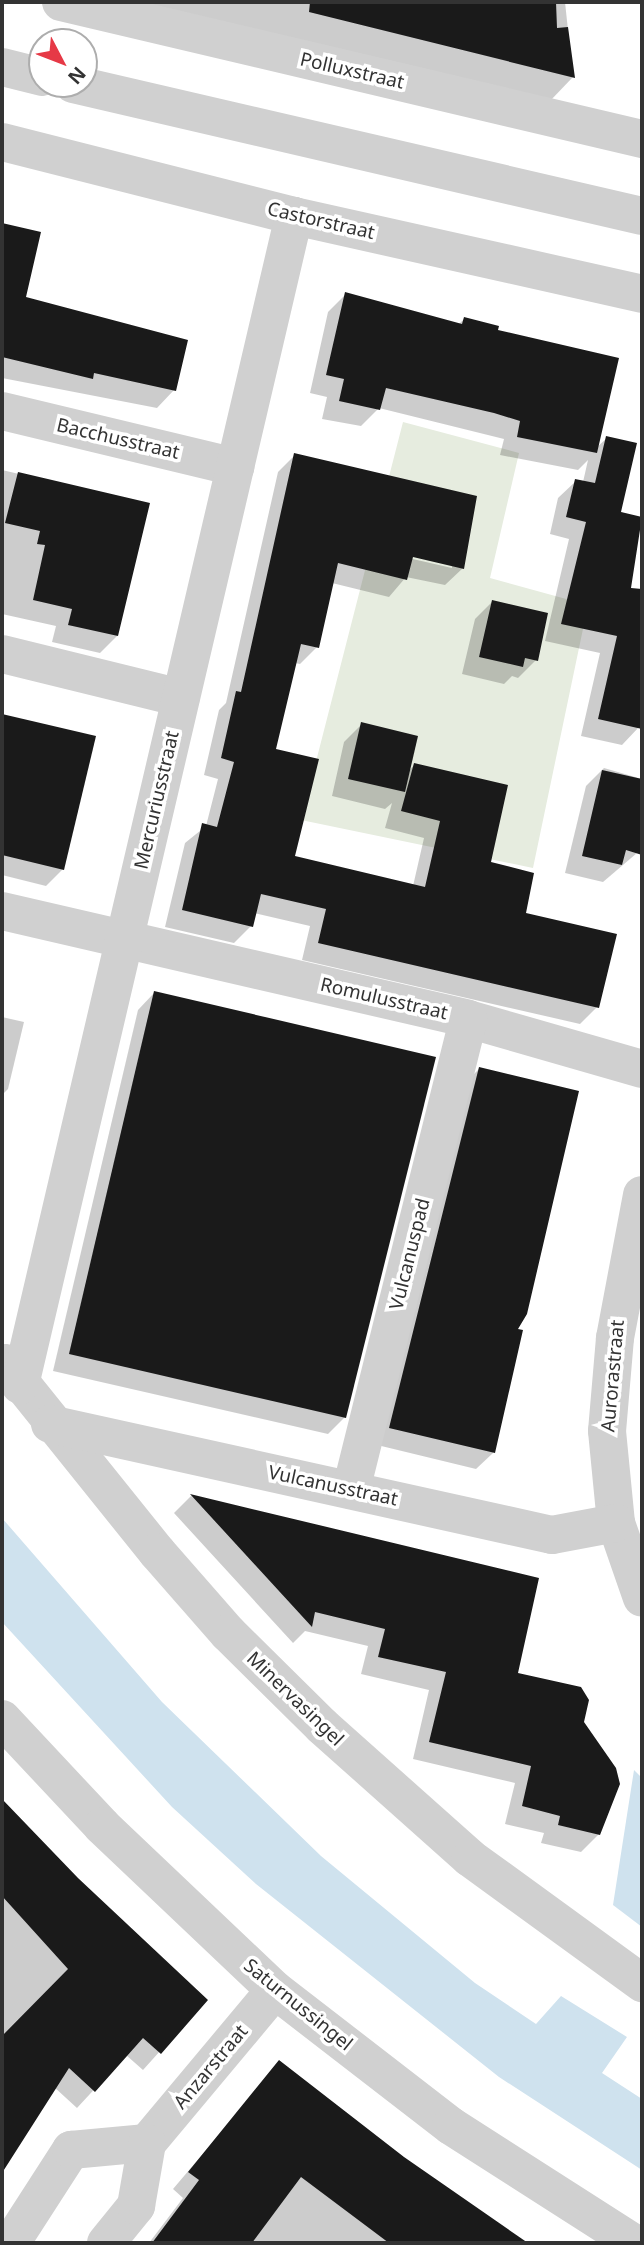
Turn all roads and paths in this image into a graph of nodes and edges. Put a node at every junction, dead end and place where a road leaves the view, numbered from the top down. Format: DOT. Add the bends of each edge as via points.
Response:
graph roads {
  1 [pos="61,2"];
  2 [pos="2,67"];
  3 [pos="28,74"];
  4 [pos="98,90"];
  5 [pos="642,139"];
  6 [pos="2,142"];
  7 [pos="294,216"];
  8 [pos="642,216"];
  9 [pos="642,294"];
  10 [pos="2,411"];
  11 [pos="235,467"];
  12 [pos="2,654"];
  13 [pos="181,698"];
  14 [pos="2,911"];
  15 [pos="124,939"];
  16 [pos="468,1019"];
  17 [pos="642,1069"];
  18 [pos="642,1195"];
  19 [pos="11,1372"];
  20 [pos="50,1424"];
  21 [pos="351,1490"];
  22 [pos="616,1523"];
  23 [pos="642,1598"];
  24 [pos="2,1719"];
  25 [pos="642,1983"];
  26 [pos="275,1990"];
  27 [pos="147,2143"];
  28 [pos="11,2243"];
  29 [pos="106,2243"];
  30 [pos="634,2243"];
  1 -- 5 [label="street, Polluxstraat"];
  2 -- 3 [label="street"];
  4 -- 8 [label="street"];
  6 -- 7 [label="street, Castorstraat"];
  7 -- 9 [label="street, Castorstraat"];
  7 -- 11 [label="street, Mercuriusstraat"];
  10 -- 11 [label="street, Bacchusstraat"];
  11 -- 13 [label="street, Mercuriusstraat"];
  12 -- 13 [label="street"];
  13 -- 15 [label="street, Mercuriusstraat"];
  14 -- 15 [label="street, Romulusstraat"];
  15 -- 16 [label="street, Romulusstraat"];
  15 -- 19 [label="street, Mercuriusstraat"];
  16 -- 17 [label="street, Romulusstraat"];
  16 -- 21 [label="street, Vulcanuspad"];
  18 -- 22 [label="street, Aurorastraat" via="615,1338 607,1431"];
  19 -- 20 [label="street, Minervasingel"];
  20 -- 21 [label="street, Vulcanusstraat"];
  20 -- 25 [label="street, Minervasingel" via="228,1633 321,1726 470,1858"];
  21 -- 22 [label="street, Vulcanusstraat" via="552,1535"];
  22 -- 23 [label="street, Aurorastraat"];
  24 -- 26 [label="street, Saturnussingel" via="102,1826"];
  26 -- 27 [label="street, Anzarstraat"];
  26 -- 30 [label="street, Saturnussingel" via="451,2126"];
  27 -- 28 [label="street" via="71,2150"];
  27 -- 29 [label="street" via="136,2206"];
}
